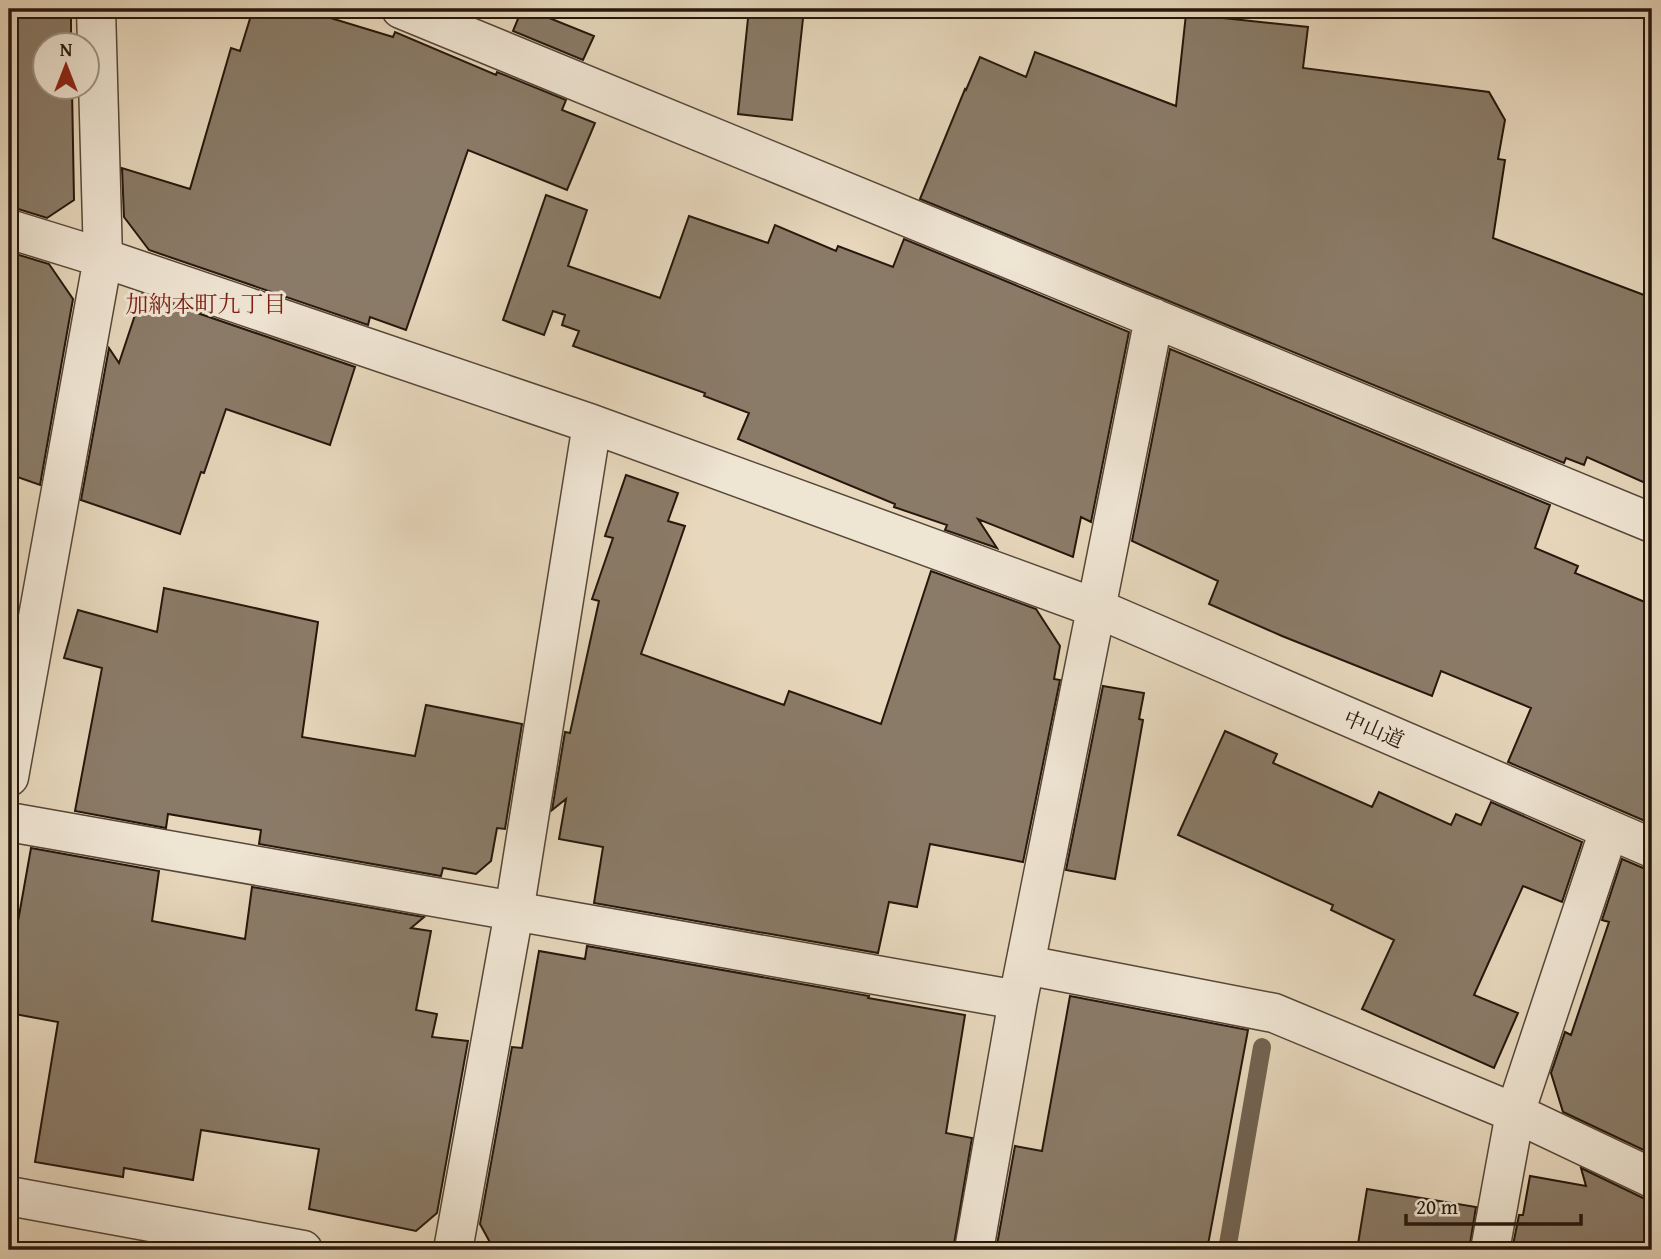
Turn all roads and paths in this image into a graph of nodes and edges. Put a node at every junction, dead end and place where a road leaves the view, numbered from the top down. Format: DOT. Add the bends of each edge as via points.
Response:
graph roads {
  1 [pos="96,9"];
  2 [pos="401,9"];
  3 [pos="9,229"];
  4 [pos="103,258"];
  5 [pos="1154,318"];
  6 [pos="592,424"];
  7 [pos="1652,523"];
  8 [pos="1096,608"];
  9 [pos="9,777"];
  10 [pos="9,822"];
  11 [pos="1609,830"];
  12 [pos="1652,848"];
  13 [pos="514,912"];
  14 [pos="1022,983"];
  15 [pos="1515,1113"];
  16 [pos="1652,1178"];
  17 [pos="9,1196"];
  18 [pos="303,1250"];
  19 [pos="453,1250"];
  20 [pos="974,1250"];
  21 [pos="1490,1250"];
  1 -- 4 [label="street"];
  2 -- 5 [label="street"];
  3 -- 4 [label="street, 中山道"];
  4 -- 6 [label="street, 中山道"];
  4 -- 9 [label="street"];
  5 -- 7 [label="street"];
  5 -- 8 [label="street"];
  6 -- 8 [label="street, 中山道"];
  6 -- 13 [label="street"];
  8 -- 11 [label="street, 中山道"];
  8 -- 14 [label="street"];
  10 -- 13 [label="street"];
  11 -- 12 [label="street, 中山道"];
  11 -- 15 [label="street"];
  13 -- 14 [label="street"];
  13 -- 19 [label="street"];
  14 -- 15 [label="street" via="1273,1013"];
  14 -- 20 [label="street"];
  15 -- 16 [label="street"];
  15 -- 21 [label="street"];
  17 -- 18 [label="street"];
}
